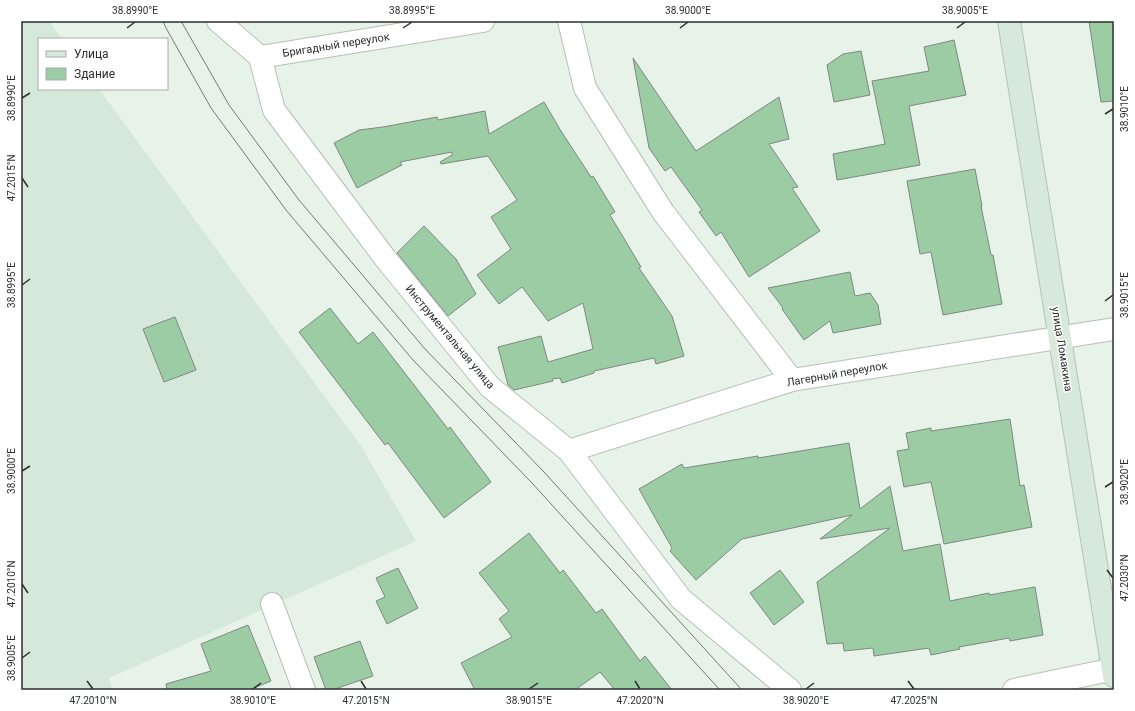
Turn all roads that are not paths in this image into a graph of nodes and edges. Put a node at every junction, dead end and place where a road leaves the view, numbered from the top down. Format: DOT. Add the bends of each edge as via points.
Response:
graph roads {
  1 [pos="218,21"];
  2 [pos="483,21"];
  3 [pos="569,21"];
  4 [pos="1009,21"];
  5 [pos="260,57"];
  6 [pos="1114,328"];
  7 [pos="1060,337"];
  8 [pos="792,380"];
  9 [pos="569,451"];
  10 [pos="272,604"];
  11 [pos="1114,671"];
  12 [pos="304,690"];
  13 [pos="790,690"];
  14 [pos="1014,690"];
  1 -- 5 [label="street"];
  2 -- 5 [label="street, Бригадный переулок"];
  3 -- 8 [label="street" via="585,88 663,212"];
  4 -- 7 [label="main road, улица Ломакина"];
  5 -- 9 [label="street, Инструментальная улица" via="274,110 385,258 490,387"];
  6 -- 7 [label="street, Лагерный переулок"];
  7 -- 8 [label="street, Лагерный переулок"];
  7 -- 11 [label="main road, улица Ломакина"];
  8 -- 9 [label="street, Лагерный переулок"];
  9 -- 13 [label="street, Инструментальная улица" via="681,599"];
  10 -- 12 [label="street"];
  11 -- 14 [label="street"];
}
